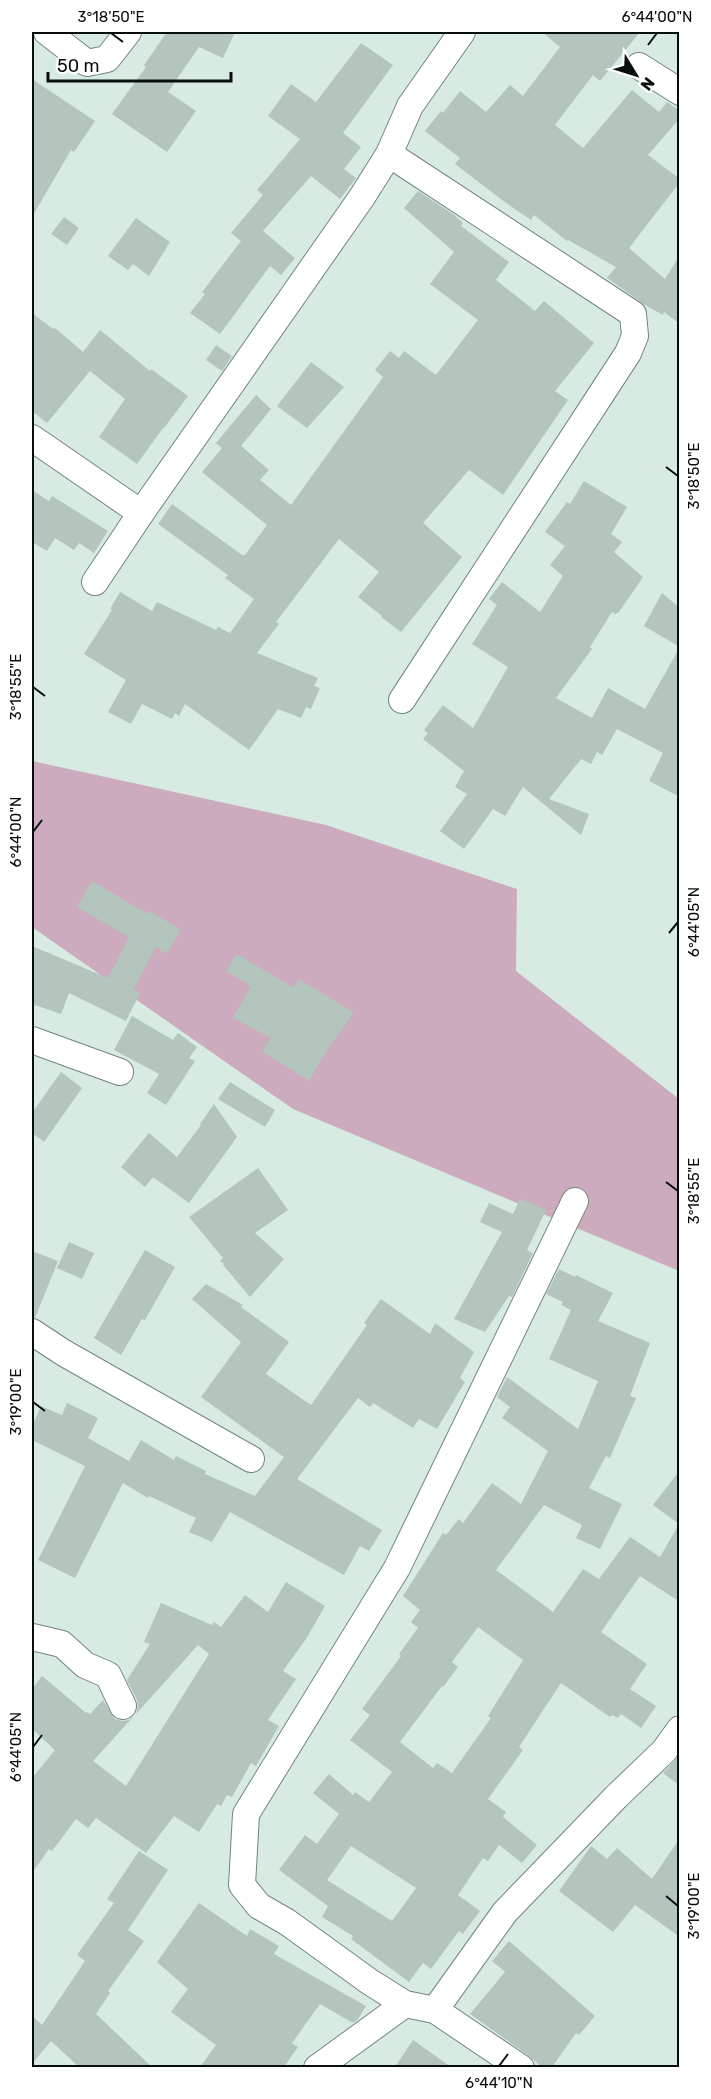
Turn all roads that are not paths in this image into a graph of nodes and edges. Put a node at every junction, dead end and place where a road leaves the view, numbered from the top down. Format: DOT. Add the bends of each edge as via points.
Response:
graph roads {
  1 [pos="47,32"];
  2 [pos="128,32"];
  3 [pos="462,32"];
  4 [pos="639,66"];
  5 [pos="680,92"];
  6 [pos="389,154"];
  7 [pos="32,438"];
  8 [pos="141,513"];
  9 [pos="95,582"];
  10 [pos="402,700"];
  11 [pos="32,1040"];
  12 [pos="120,1072"];
  13 [pos="575,1201"];
  14 [pos="32,1332"];
  15 [pos="251,1459"];
  16 [pos="32,1637"];
  17 [pos="123,1706"];
  18 [pos="680,1729"];
  19 [pos="405,2004"];
  20 [pos="435,2010"];
  21 [pos="317,2067"];
  22 [pos="520,2067"];
  1 -- 2 [label="street" via="87,63 107,60"];
  3 -- 6 [label="street" via="410,106"];
  4 -- 5 [label="street"];
  6 -- 8 [label="street"];
  6 -- 10 [label="street" via="633,314 635,336 628,353"];
  7 -- 8 [label="street"];
  8 -- 9 [label="street"];
  11 -- 12 [label="street"];
  13 -- 19 [label="street" via="397,1568 246,1814 242,1885 259,1906"];
  14 -- 15 [label="street"];
  16 -- 17 [label="street" via="62,1644 85,1665 108,1675"];
  18 -- 20 [label="street" via="664,1751 505,1911"];
  19 -- 20 [label="street"];
  19 -- 21 [label="street"];
  20 -- 22 [label="street"];
}
